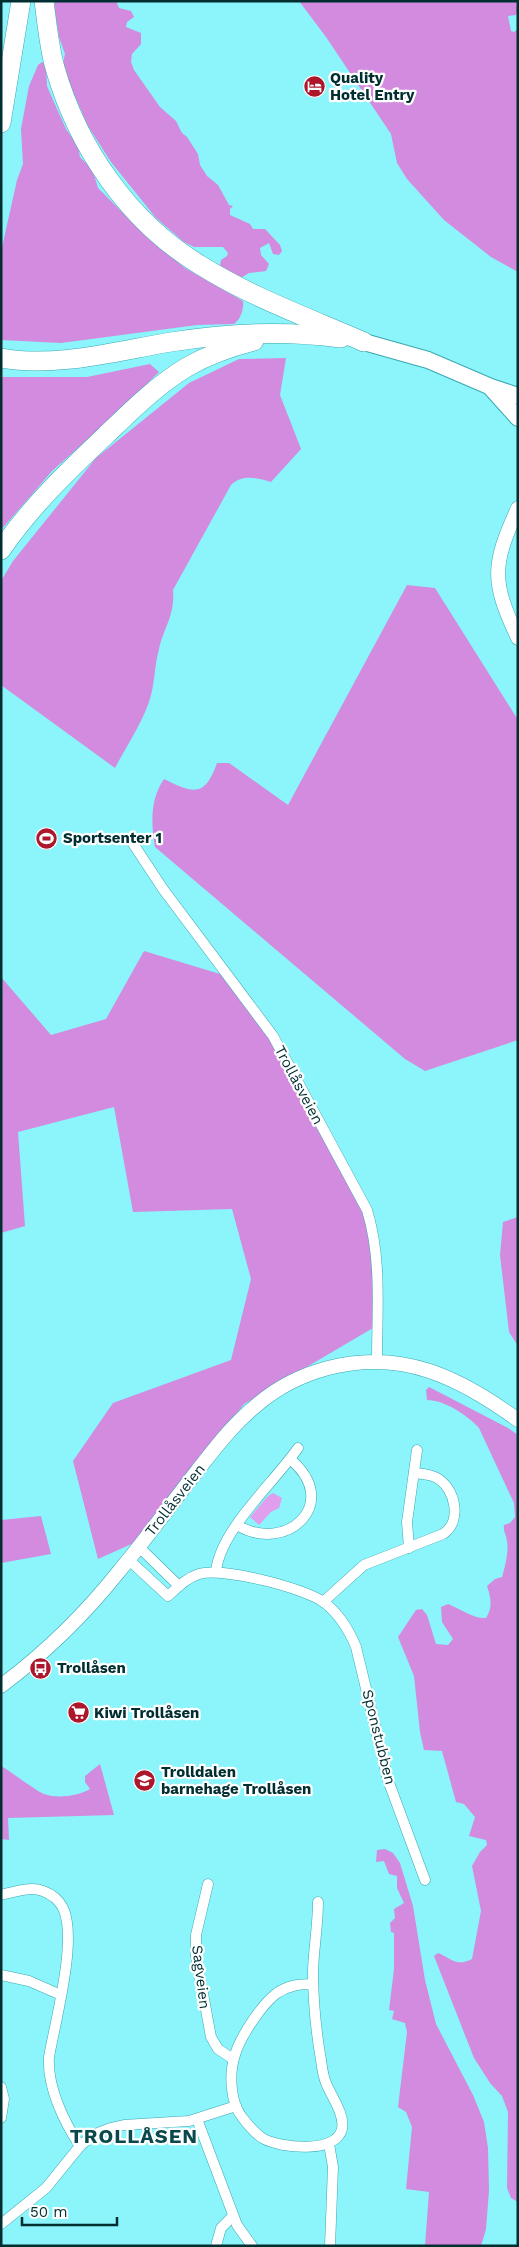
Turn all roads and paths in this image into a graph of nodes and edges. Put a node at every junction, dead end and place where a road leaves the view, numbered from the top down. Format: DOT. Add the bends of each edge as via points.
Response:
graph roads {
  1 [pos="20,1"];
  2 [pos="44,1"];
  3 [pos="1,123"];
  4 [pos="280,333"];
  5 [pos="364,342"];
  6 [pos="1,358"];
  7 [pos="490,387"];
  8 [pos="518,396"];
  9 [pos="518,418"];
  10 [pos="518,508"];
  11 [pos="1,550"];
  12 [pos="518,638"];
  13 [pos="132,842"];
  14 [pos="377,1361"];
  15 [pos="518,1420"];
  16 [pos="298,1448"];
  17 [pos="417,1450"];
  18 [pos="290,1459"];
  19 [pos="414,1473"];
  20 [pos="237,1525"];
  21 [pos="139,1547"];
  22 [pos="409,1548"];
  23 [pos="128,1560"];
  24 [pos="216,1571"];
  25 [pos="179,1586"];
  26 [pos="323,1602"];
  27 [pos="1,1686"];
  28 [pos="425,1880"];
  29 [pos="208,1884"];
  30 [pos="1,1895"];
  31 [pos="318,1902"];
  32 [pos="1,1975"];
  33 [pos="313,1984"];
  34 [pos="61,1995"];
  35 [pos="234,2059"];
  36 [pos="1,2087"];
  37 [pos="236,2106"];
  38 [pos="1,2118"];
  39 [pos="197,2119"];
  40 [pos="329,2144"];
  41 [pos="80,2146"];
  42 [pos="233,2216"];
  43 [pos="1,2224"];
  44 [pos="216,2246"];
  45 [pos="252,2246"];
  46 [pos="330,2246"];
  1 -- 3 [label="highway"];
  2 -- 5 [label="highway" via="55,67 65,98 94,158 129,205 168,243 199,265 260,297"];
  4 -- 5 [label="highway"];
  4 -- 6 [label="highway" via="207,337 60,360"];
  4 -- 11 [label="highway" via="213,354 164,384 66,472 34,506"];
  5 -- 7 [label="main road" via="428,360"];
  7 -- 8 [label="main road"];
  7 -- 9 [label="main road"];
  10 -- 12 [label="street" via="501,548 497,576 504,607"];
  13 -- 14 [label="street, Trollåsveien" via="163,889 273,1036 367,1210 377,1257"];
  14 -- 15 [label="street, Trollåsveien" via="405,1364 446,1377 490,1400"];
  14 -- 21 [label="street, Trollåsveien" via="346,1364 308,1375 284,1386 258,1404 226,1434"];
  16 -- 18 [label="street"];
  17 -- 19 [label="street"];
  18 -- 20 [label="street"];
  18 -- 20 [label="street" via="298,1466 309,1486 312,1500 307,1513 297,1524 282,1532 258,1534"];
  19 -- 22 [label="street" via="407,1522"];
  19 -- 22 [label="street" via="430,1475 443,1482 451,1495 455,1517 447,1532"];
  20 -- 24 [label="street" via="220,1551"];
  21 -- 23 [label="street, Trollåsveien"];
  21 -- 25 [label="street"];
  22 -- 26 [label="street" via="364,1564"];
  23 -- 25 [label="street, Sponstubben" via="168,1596"];
  23 -- 27 [label="street, Trollåsveien" via="70,1626"];
  24 -- 25 [label="street, Sponstubben" via="192,1576"];
  24 -- 26 [label="street, Sponstubben" via="252,1578"];
  26 -- 28 [label="street, Sponstubben" via="343,1622 356,1647 388,1780"];
  29 -- 35 [label="street, Sagveien" via="196,1935 196,1956 211,2037 218,2050"];
  30 -- 34 [label="street" via="41,1890 55,1898 63,1908 67,1940"];
  31 -- 33 [label="street"];
  32 -- 34 [label="street" via="29,1981"];
  33 -- 35 [label="street" via="293,1986 272,1998 257,2016"];
  33 -- 40 [label="street" via="324,2075 342,2120 340,2133"];
  34 -- 41 [label="street" via="48,2068 63,2116"];
  35 -- 37 [label="street"];
  36 -- 38 [label="street" via="4,2099"];
  37 -- 39 [label="street"];
  37 -- 40 [label="street" via="246,2122 265,2140 289,2145"];
  39 -- 41 [label="street" via="111,2128 93,2135"];
  39 -- 42 [label="street"];
  40 -- 46 [label="street" via="332,2166"];
  41 -- 43 [label="street" via="46,2188"];
  42 -- 44 [label="street" via="221,2228"];
  42 -- 45 [label="street"];
}
